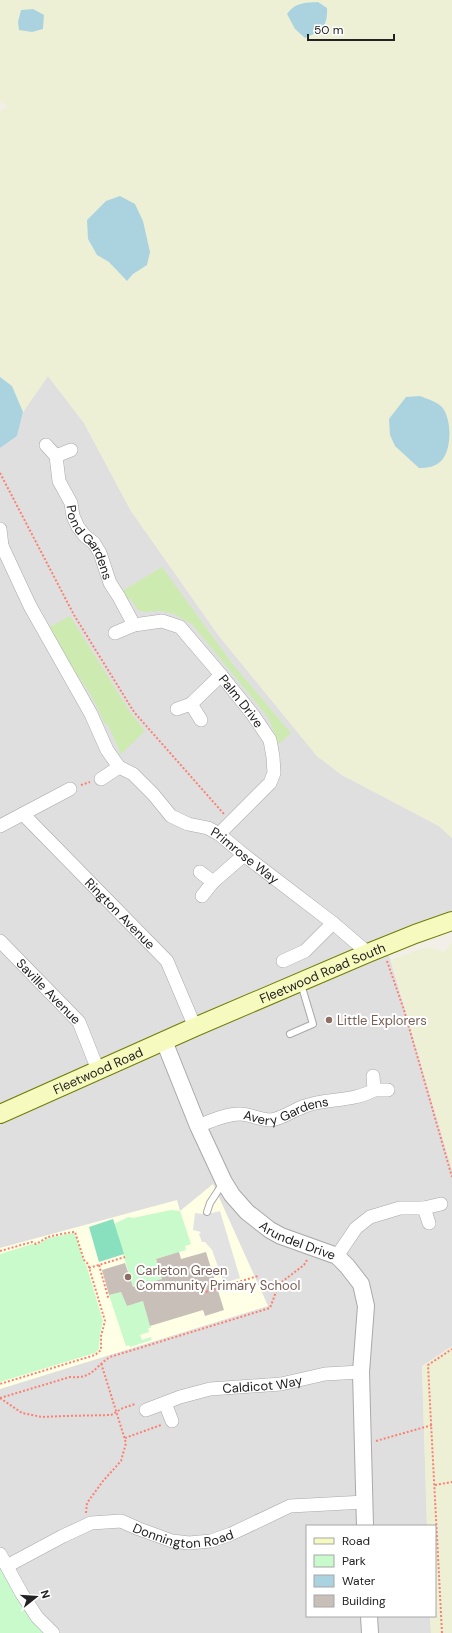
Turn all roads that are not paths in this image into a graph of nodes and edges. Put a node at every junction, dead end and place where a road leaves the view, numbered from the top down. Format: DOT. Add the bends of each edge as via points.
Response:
graph roads {
  1 [pos="46,445"];
  2 [pos="71,450"];
  3 [pos="56,456"];
  4 [pos="0,529"];
  5 [pos="1,546"];
  6 [pos="134,625"];
  7 [pos="114,633"];
  8 [pos="221,675"];
  9 [pos="191,704"];
  10 [pos="176,709"];
  11 [pos="201,720"];
  12 [pos="120,767"];
  13 [pos="101,779"];
  14 [pos="70,789"];
  15 [pos="23,814"];
  16 [pos="0,826"];
  17 [pos="219,834"];
  18 [pos="244,855"];
  19 [pos="200,872"];
  20 [pos="214,882"];
  21 [pos="202,896"];
  22 [pos="452,921"];
  23 [pos="332,923"];
  24 [pos="0,941"];
  25 [pos="375,950"];
  26 [pos="283,961"];
  27 [pos="300,982"];
  28 [pos="195,1027"];
  29 [pos="290,1034"];
  30 [pos="164,1041"];
  31 [pos="98,1070"];
  32 [pos="373,1076"];
  33 [pos="374,1090"];
  34 [pos="388,1090"];
  35 [pos="0,1114"];
  36 [pos="198,1126"];
  37 [pos="224,1182"];
  38 [pos="441,1204"];
  39 [pos="424,1208"];
  40 [pos="207,1212"];
  41 [pos="428,1223"];
  42 [pos="337,1256"];
  43 [pos="361,1372"];
  44 [pos="166,1403"];
  45 [pos="146,1410"];
  46 [pos="172,1421"];
  47 [pos="364,1502"];
  48 [pos="366,1525"];
  49 [pos="0,1554"];
  50 [pos="7,1566"];
  51 [pos="369,1617"];
  52 [pos="53,1633"];
  53 [pos="370,1633"];
  1 -- 3 [label="street"];
  2 -- 3 [label="street"];
  3 -- 6 [label="street, Pond Gardens" via="59,481 71,503 78,527 100,553 110,583"];
  4 -- 5 [label="street, Primrose Way"];
  5 -- 12 [label="street, Primrose Way" via="30,606 91,714 107,750"];
  6 -- 7 [label="street, Palm Drive"];
  6 -- 8 [label="street, Palm Drive" via="162,621 180,627"];
  8 -- 9 [label="street"];
  8 -- 17 [label="street, Palm Drive" via="270,740 274,773 270,783"];
  9 -- 10 [label="street"];
  9 -- 11 [label="street"];
  12 -- 13 [label="street"];
  12 -- 17 [label="street, Primrose Way" via="134,774 171,816"];
  14 -- 15 [label="street"];
  15 -- 16 [label="street"];
  15 -- 28 [label="street, Rington Avenue" via="167,961"];
  17 -- 18 [label="street, Primrose Way"];
  18 -- 20 [label="street"];
  18 -- 23 [label="street, Primrose Way"];
  19 -- 20 [label="street"];
  20 -- 21 [label="street"];
  22 -- 25 [label="main road, Fleetwood Road South"];
  23 -- 25 [label="street, Primrose Way"];
  23 -- 26 [label="street" via="305,951"];
  24 -- 31 [label="street, Saville Avenue" via="79,1022"];
  25 -- 27 [label="main road, Fleetwood Road South"];
  27 -- 28 [label="main road, Fleetwood Road South"];
  27 -- 29 [label="lane" via="312,1024"];
  28 -- 30 [label="main road, Fleetwood Road"];
  30 -- 31 [label="main road, Fleetwood Road"];
  30 -- 36 [label="street, Arundel Drive"];
  31 -- 35 [label="main road, Fleetwood Road"];
  32 -- 33 [label="street"];
  33 -- 34 [label="street, Avery Gardens"];
  33 -- 36 [label="street, Avery Gardens" via="362,1095 305,1106 270,1120 240,1114 227,1115"];
  36 -- 37 [label="street, Arundel Drive"];
  37 -- 40 [label="lane"];
  37 -- 42 [label="street, Arundel Drive" via="247,1212 270,1230"];
  38 -- 39 [label="street"];
  39 -- 41 [label="street"];
  39 -- 42 [label="street" via="400,1208 370,1217 356,1228"];
  42 -- 43 [label="street, Arundel Drive" via="360,1284 366,1306"];
  43 -- 44 [label="street, Caldicot Way" via="325,1374 281,1384 210,1389"];
  43 -- 47 [label="street, Arundel Drive"];
  44 -- 45 [label="street, Caldicot Way"];
  44 -- 46 [label="street"];
  47 -- 48 [label="street, Arundel Drive"];
  47 -- 50 [label="street, Donnington Road" via="290,1506 231,1534 211,1541 189,1543 172,1541 121,1521 91,1523"];
  49 -- 50 [label="street"];
  50 -- 52 [label="street" via="37,1617"];
  51 -- 53 [label="street"];
}
